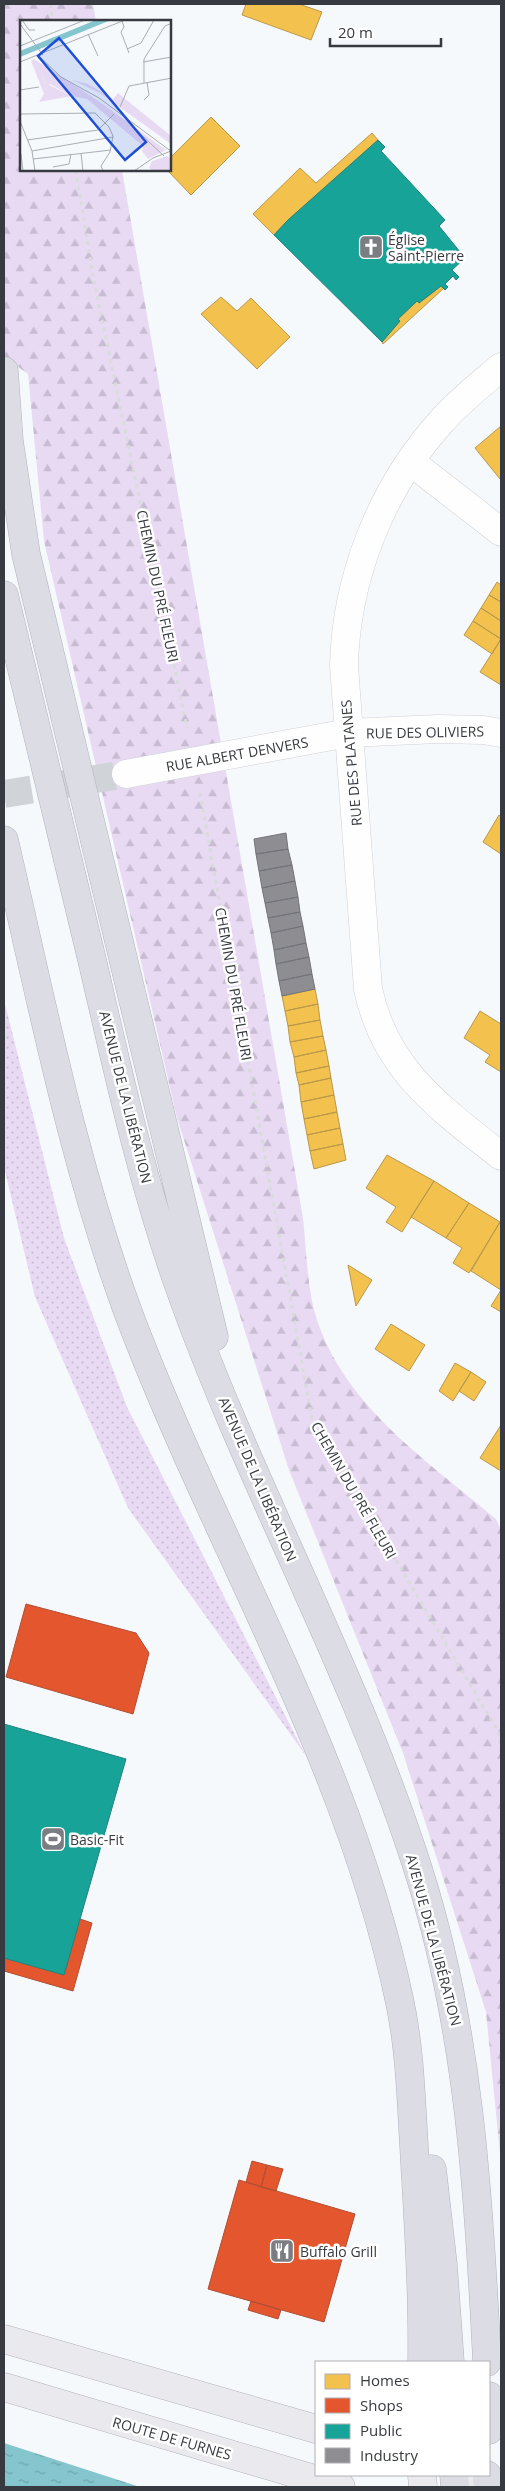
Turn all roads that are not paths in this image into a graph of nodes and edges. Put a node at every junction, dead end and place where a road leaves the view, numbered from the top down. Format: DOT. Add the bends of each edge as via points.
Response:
graph roads {
  1 [pos="501,367"];
  2 [pos="4,371"];
  3 [pos="410,462"];
  4 [pos="501,532"];
  5 [pos="4,595"];
  6 [pos="501,733"];
  7 [pos="348,734"];
  8 [pos="126,774"];
  9 [pos="4,840"];
  10 [pos="501,1156"];
  11 [pos="239,1440"];
  12 [pos="408,2050"];
  13 [pos="4,2340"];
  14 [pos="422,2361"];
  15 [pos="450,2361"];
  16 [pos="487,2361"];
  17 [pos="4,2387"];
  18 [pos="315,2429"];
  19 [pos="342,2487"];
  1 -- 3 [label="street, RUE DES PLATANES" via="440,422"];
  2 -- 11 [label="highway" via="10,450 26,554"];
  3 -- 4 [label="street"];
  3 -- 7 [label="street, RUE DES PLATANES" via="370,536 355,588 345,646"];
  5 -- 11 [label="highway, AVENUE DE LA LIBÉRATION" via="146,1178 199,1343"];
  6 -- 7 [label="street, RUE DES OLIVIERS" via="438,729"];
  7 -- 8 [label="street, RUE ALBERT DENVERS"];
  7 -- 10 [label="street, RUE DES PLATANES" via="368,989 379,1029 401,1066 430,1099"];
  9 -- 12 [label="highway" via="54,1054 106,1250 169,1412 328,1769 370,1890 394,1974"];
  11 -- 16 [label="highway, AVENUE DE LA LIBÉRATION" via="368,1733 418,1868 461,2044 474,2161"];
  12 -- 14 [label="highway" via="422,2276"];
  12 -- 15 [label="highway" via="435,2188"];
  13 -- 18 [label="main road"];
  17 -- 19 [label="main road, ROUTE DE FURNES"];
}
